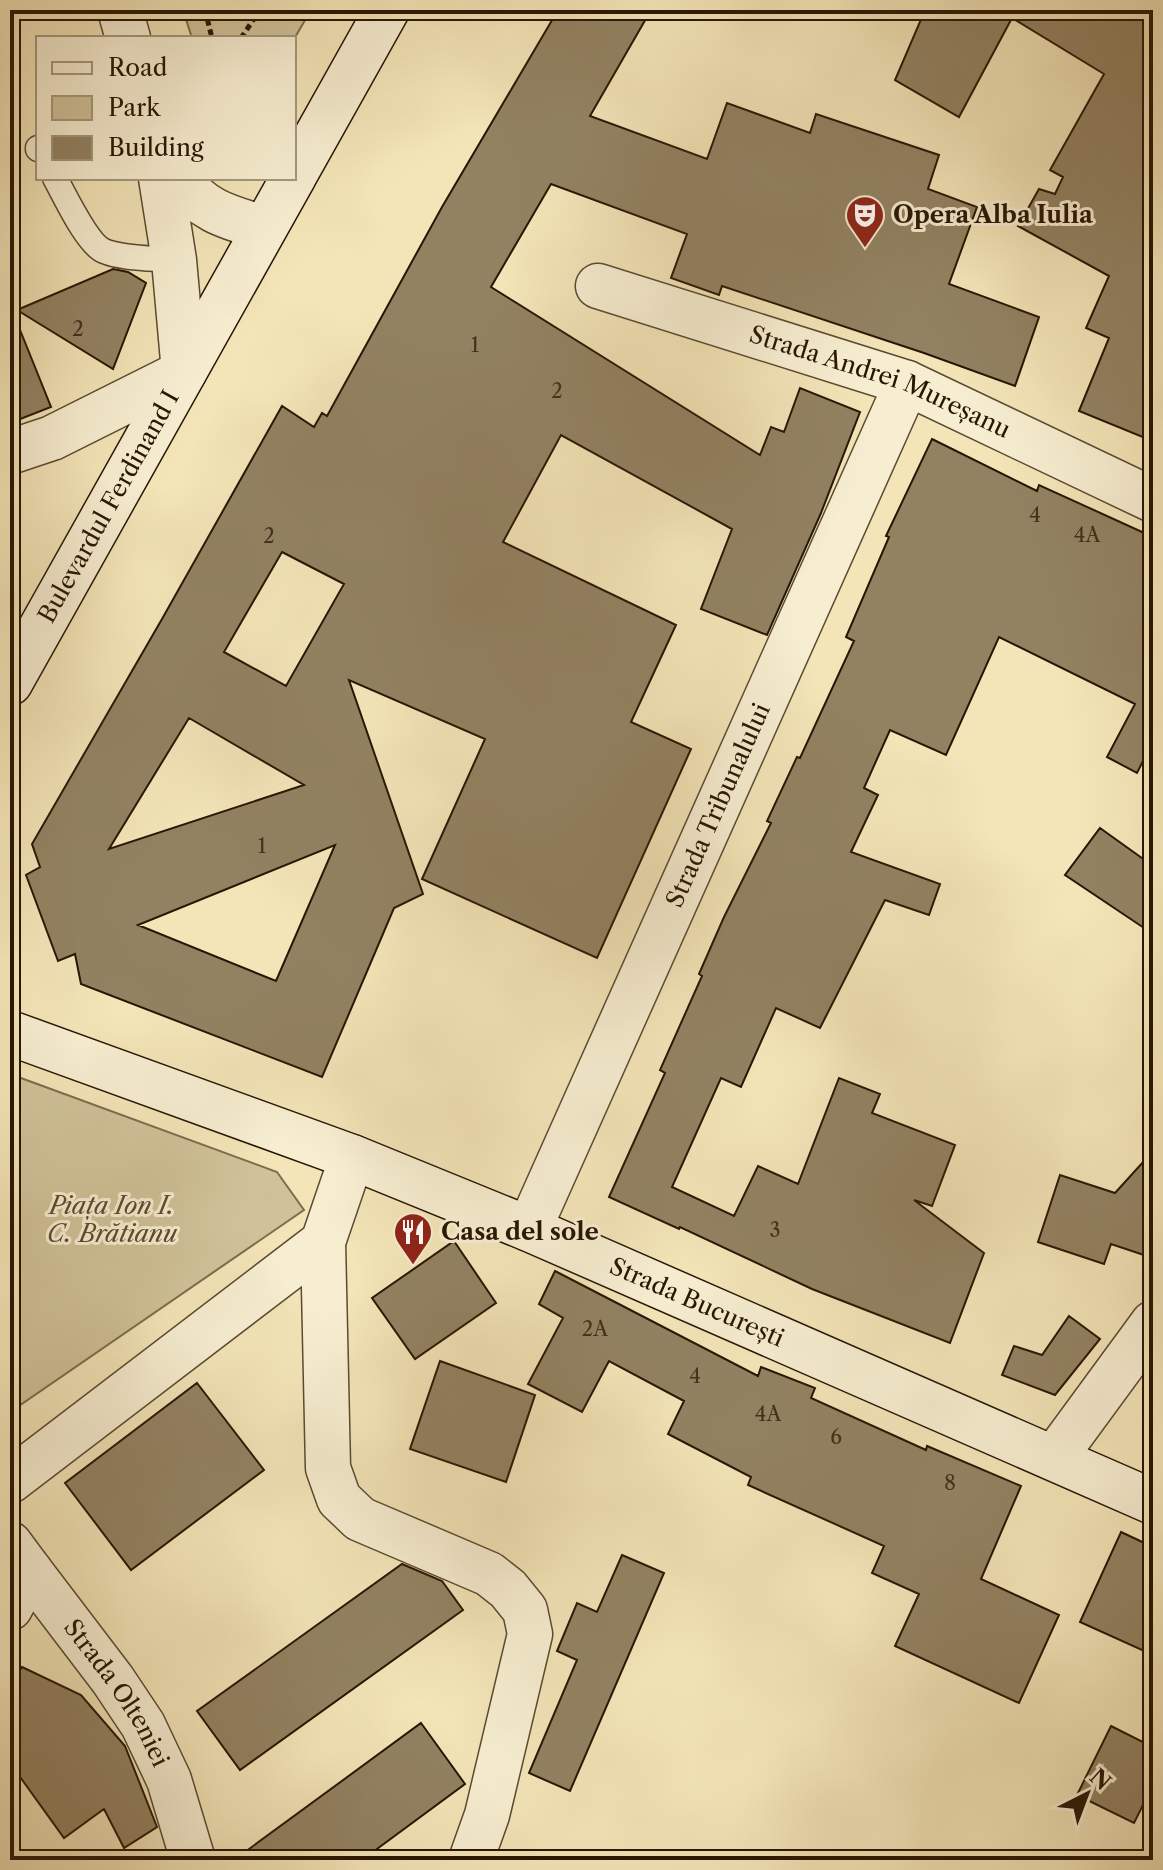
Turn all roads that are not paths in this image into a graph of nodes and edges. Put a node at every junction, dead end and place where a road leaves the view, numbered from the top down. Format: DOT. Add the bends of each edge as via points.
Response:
graph roads {
  1 [pos="120,10"];
  2 [pos="387,10"];
  3 [pos="127,36"];
  4 [pos="296,172"];
  5 [pos="56,180"];
  6 [pos="161,180"];
  7 [pos="180,180"];
  8 [pos="291,180"];
  9 [pos="264,228"];
  10 [pos="174,260"];
  11 [pos="598,286"];
  12 [pos="184,372"];
  13 [pos="907,383"];
  14 [pos="10,452"];
  15 [pos="1153,500"];
  16 [pos="10,683"];
  17 [pos="10,1033"];
  18 [pos="352,1157"];
  19 [pos="529,1229"];
  20 [pos="323,1242"];
  21 [pos="1153,1323"];
  22 [pos="1054,1458"];
  23 [pos="10,1481"];
  24 [pos="1153,1502"];
  25 [pos="17,1574"];
  26 [pos="193,1860"];
  27 [pos="471,1860"];
  1 -- 3 [label="street"];
  2 -- 4 [label="street"];
  5 -- 10 [label="lane" via="93,244 119,255"];
  6 -- 10 [label="street"];
  7 -- 9 [label="street" via="210,209"];
  8 -- 9 [label="street"];
  9 -- 12 [label="street"];
  10 -- 12 [label="street"];
  11 -- 13 [label="street, Strada Andrei Mureșanu"];
  12 -- 14 [label="street" via="52,438"];
  12 -- 16 [label="street, Bulevardul Ferdinand I"];
  13 -- 15 [label="street, Strada Andrei Mureșanu"];
  13 -- 19 [label="street, Strada Tribunalului"];
  17 -- 18 [label="street, Strada București"];
  18 -- 19 [label="street, Strada București"];
  18 -- 20 [label="street"];
  19 -- 22 [label="street, Strada București"];
  20 -- 23 [label="street"];
  20 -- 27 [label="street" via="328,1468 339,1499 360,1519 489,1574 525,1610 530,1634 487,1815"];
  21 -- 22 [label="street"];
  22 -- 24 [label="street, Strada București"];
  25 -- 26 [label="street, Strada Olteniei" via="113,1680 143,1725 169,1780"];
}
